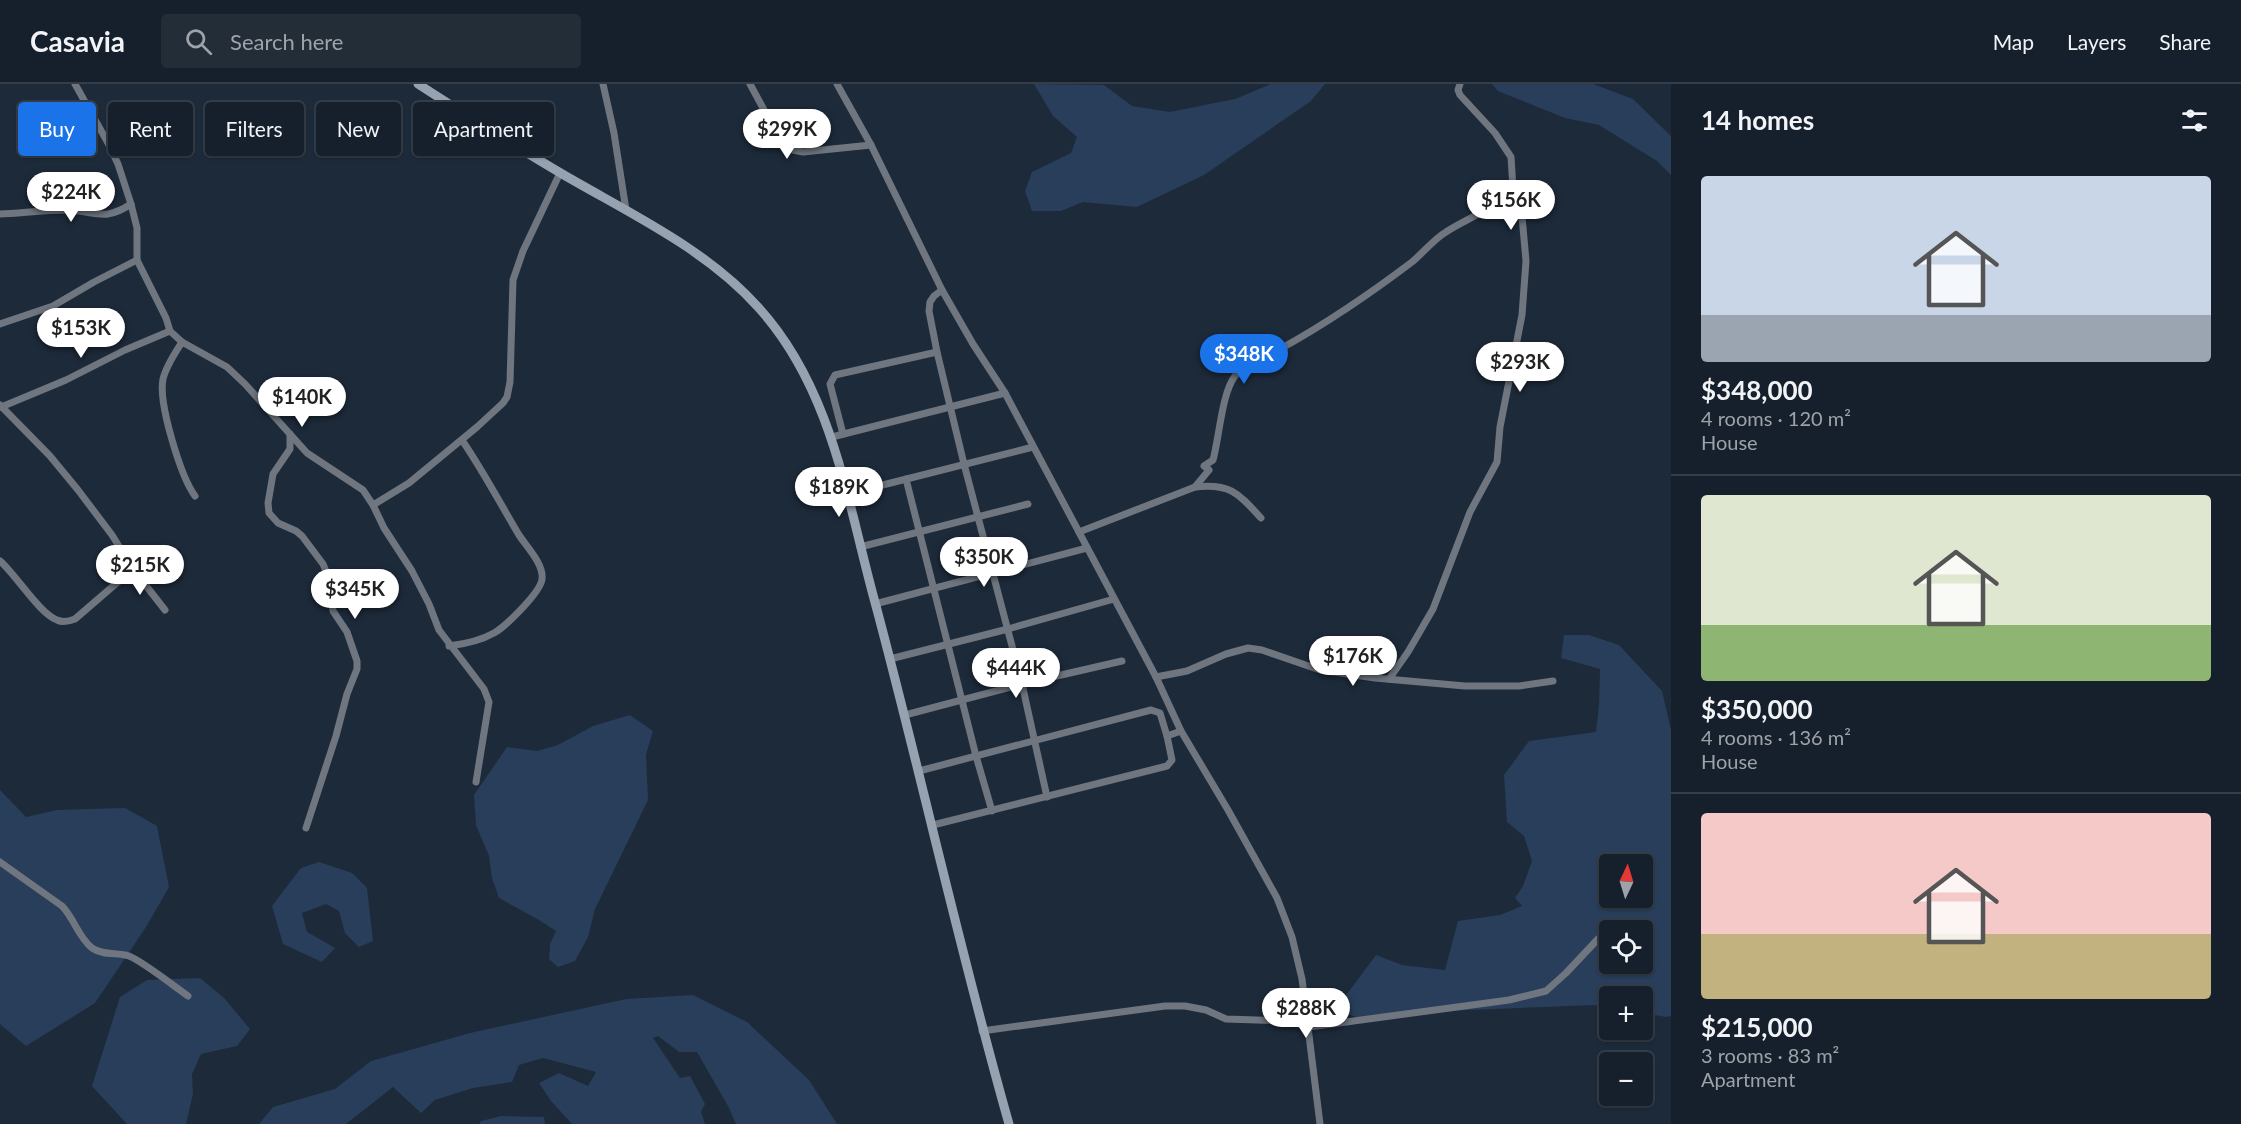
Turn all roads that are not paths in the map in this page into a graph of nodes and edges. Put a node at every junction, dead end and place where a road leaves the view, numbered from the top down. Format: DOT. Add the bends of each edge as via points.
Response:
graph roads {
  1 [pos="75,84"];
  2 [pos="418,84"];
  3 [pos="603,84"];
  4 [pos="750,84"];
  5 [pos="837,84"];
  6 [pos="1460,84"];
  7 [pos="872,145"];
  8 [pos="560,173"];
  9 [pos="1513,189"];
  10 [pos="131,204"];
  11 [pos="626,210"];
  12 [pos="0,214"];
  13 [pos="137,260"];
  14 [pos="942,290"];
  15 [pos="0,324"];
  16 [pos="170,331"];
  17 [pos="182,342"];
  18 [pos="937,352"];
  19 [pos="1005,393"];
  20 [pos="1,406"];
  21 [pos="950,406"];
  22 [pos="290,434"];
  23 [pos="843,434"];
  24 [pos="832,437"];
  25 [pos="462,440"];
  26 [pos="1034,447"];
  27 [pos="964,464"];
  28 [pos="906,479"];
  29 [pos="1195,487"];
  30 [pos="847,494"];
  31 [pos="195,496"];
  32 [pos="1028,504"];
  33 [pos="373,505"];
  34 [pos="978,517"];
  35 [pos="1261,518"];
  36 [pos="920,532"];
  37 [pos="1078,532"];
  38 [pos="860,548"];
  39 [pos="1087,548"];
  40 [pos="0,561"];
  41 [pos="133,569"];
  42 [pos="992,574"];
  43 [pos="934,589"];
  44 [pos="1114,599"];
  45 [pos="875,604"];
  46 [pos="165,610"];
  47 [pos="1008,629"];
  48 [pos="949,644"];
  49 [pos="449,646"];
  50 [pos="890,659"];
  51 [pos="1122,661"];
  52 [pos="1156,677"];
  53 [pos="1389,679"];
  54 [pos="1553,681"];
  55 [pos="1022,684"];
  56 [pos="963,701"];
  57 [pos="905,715"];
  58 [pos="1181,731"];
  59 [pos="1167,736"];
  60 [pos="1035,741"];
  61 [pos="976,756"];
  62 [pos="919,771"];
  63 [pos="476,782"];
  64 [pos="1047,797"];
  65 [pos="992,811"];
  66 [pos="933,825"];
  67 [pos="306,828"];
  68 [pos="0,862"];
  69 [pos="1598,939"];
  70 [pos="188,996"];
  71 [pos="1309,1027"];
  72 [pos="982,1031"];
  73 [pos="1009,1124"];
  74 [pos="1320,1124"];
  1 -- 10 [label="street" via="108,143"];
  2 -- 8 [label="main road"];
  3 -- 11 [label="street"];
  4 -- 7 [label="street" via="782,143 793,150"];
  5 -- 7 [label="street"];
  6 -- 9 [label="street" via="1460,95 1511,157"];
  7 -- 14 [label="street"];
  8 -- 11 [label="main road"];
  8 -- 25 [label="street" via="513,280 507,397"];
  9 -- 29 [label="street" via="1506,190 1482,213 1444,233 1412,262 1357,301 1235,376 1227,393 1213,460 1204,466 1209,470"];
  9 -- 53 [label="street" via="1520,194 1526,261 1522,315 1497,462 1470,512 1433,609"];
  10 -- 12 [label="street" via="102,216 70,210"];
  10 -- 13 [label="street" via="137,228"];
  11 -- 24 [label="main road" via="735,283 759,307 789,346 814,389"];
  13 -- 15 [label="street" via="53,306"];
  13 -- 16 [label="street"];
  14 -- 18 [label="street" via="930,302 929,310"];
  14 -- 19 [label="street"];
  16 -- 17 [label="street"];
  16 -- 20 [label="street"];
  17 -- 22 [label="street" via="226,367"];
  17 -- 31 [label="street" via="163,380 163,395 182,469"];
  18 -- 21 [label="street"];
  18 -- 23 [label="street" via="835,375 830,384"];
  19 -- 21 [label="street"];
  19 -- 26 [label="street"];
  20 -- 41 [label="street" via="78,490"];
  21 -- 23 [label="street"];
  21 -- 27 [label="street"];
  22 -- 33 [label="street" via="307,453 363,490"];
  22 -- 67 [label="street" via="290,449 273,474 269,513 278,523 302,536 323,564 333,611 347,632 357,661"];
  23 -- 24 [label="street"];
  24 -- 30 [label="main road"];
  25 -- 33 [label="street" via="409,483"];
  25 -- 49 [label="street" via="491,483 543,579 495,633"];
  26 -- 27 [label="street"];
  26 -- 37 [label="street"];
  27 -- 28 [label="street"];
  27 -- 34 [label="street"];
  28 -- 30 [label="street"];
  28 -- 36 [label="street"];
  29 -- 35 [label="street" via="1211,485 1240,495"];
  29 -- 37 [label="street"];
  30 -- 38 [label="main road"];
  32 -- 34 [label="street"];
  33 -- 49 [label="street" via="412,571"];
  34 -- 36 [label="street"];
  34 -- 42 [label="street"];
  36 -- 38 [label="street"];
  36 -- 43 [label="street"];
  37 -- 39 [label="street"];
  38 -- 45 [label="main road"];
  39 -- 42 [label="street"];
  39 -- 44 [label="street"];
  40 -- 41 [label="street" via="43,609 60,622 75,618"];
  41 -- 46 [label="street"];
  42 -- 43 [label="street"];
  42 -- 47 [label="street"];
  43 -- 45 [label="street"];
  43 -- 48 [label="street"];
  44 -- 47 [label="street"];
  44 -- 52 [label="street"];
  45 -- 50 [label="main road"];
  47 -- 48 [label="street"];
  47 -- 55 [label="street"];
  48 -- 50 [label="street"];
  48 -- 56 [label="street"];
  49 -- 63 [label="street" via="489,702"];
  50 -- 57 [label="main road"];
  51 -- 55 [label="street"];
  52 -- 53 [label="street" via="1248,648 1320,670"];
  52 -- 58 [label="street"];
  53 -- 54 [label="street" via="1476,686"];
  55 -- 56 [label="street"];
  55 -- 60 [label="street"];
  56 -- 57 [label="street"];
  56 -- 61 [label="street"];
  57 -- 62 [label="main road"];
  58 -- 59 [label="street"];
  58 -- 71 [label="street" via="1277,898 1293,937"];
  59 -- 60 [label="street" via="1160,713 1151,711"];
  59 -- 64 [label="street" via="1172,760 1167,766"];
  60 -- 61 [label="street"];
  60 -- 64 [label="street"];
  61 -- 62 [label="street"];
  61 -- 65 [label="street"];
  62 -- 66 [label="main road"];
  64 -- 65 [label="street"];
  65 -- 66 [label="street"];
  66 -- 72 [label="main road"];
  68 -- 70 [label="street" via="62,906 93,948 131,957"];
  69 -- 71 [label="street" via="1546,991 1509,1000"];
  71 -- 72 [label="street" via="1288,1021 1226,1019 1206,1010 1165,1006"];
  71 -- 74 [label="street"];
  72 -- 73 [label="main road"];
}
